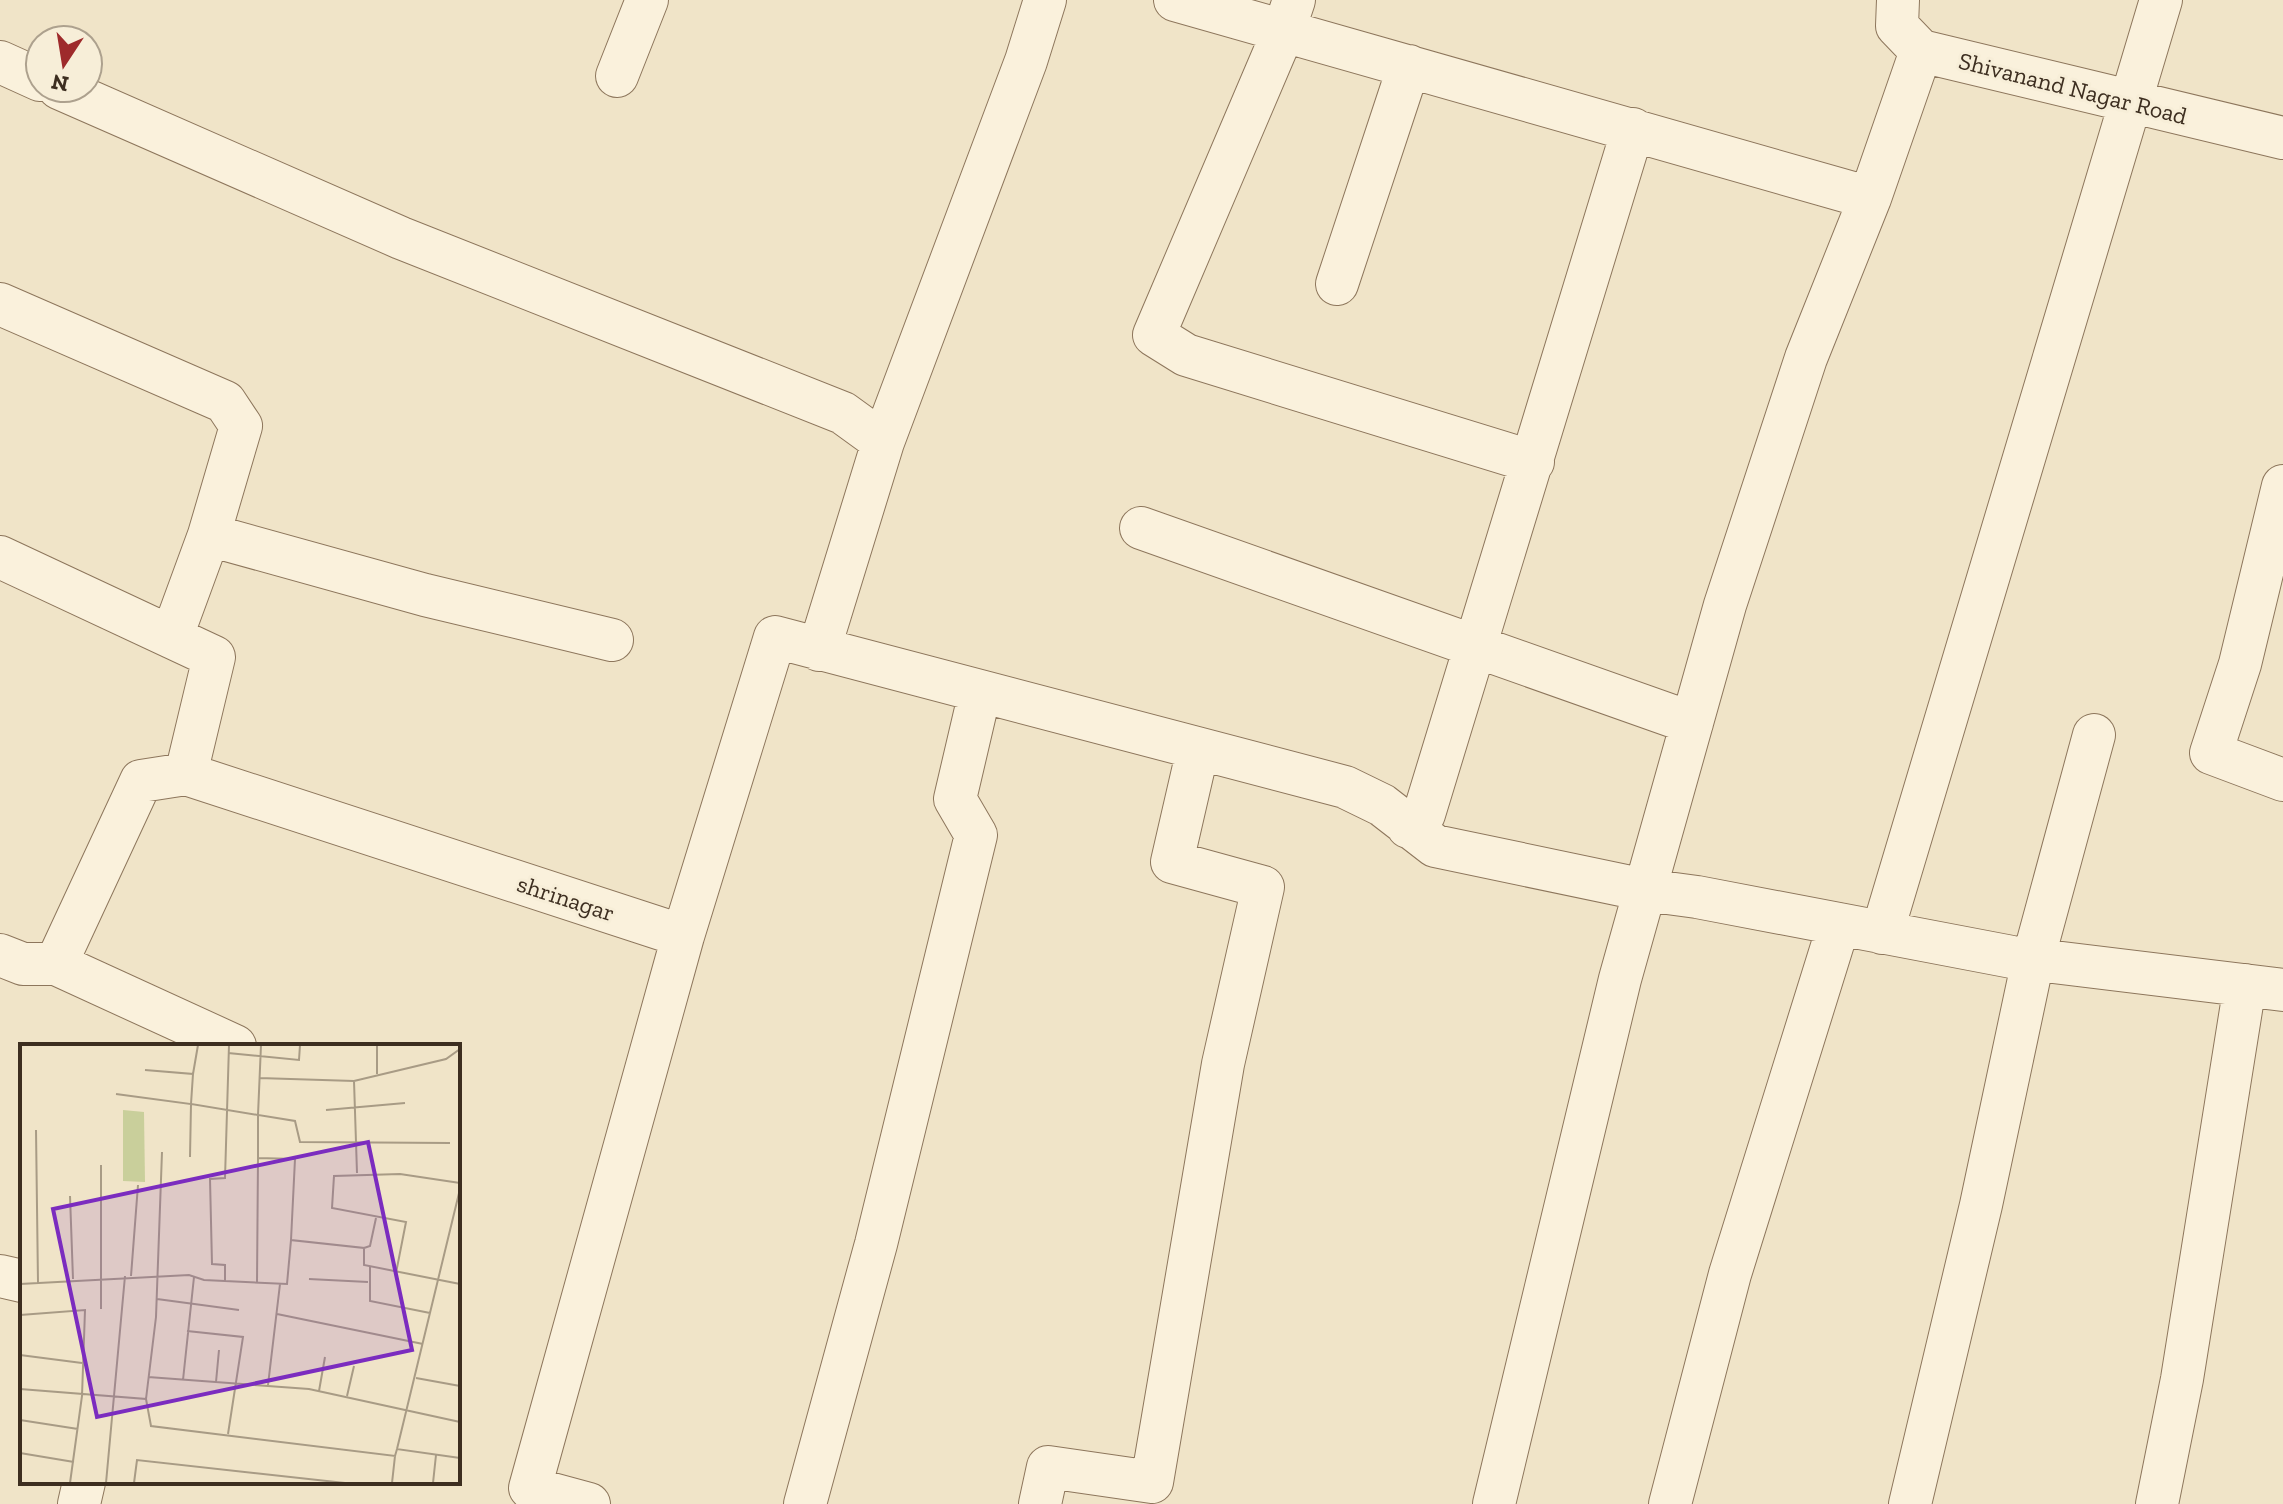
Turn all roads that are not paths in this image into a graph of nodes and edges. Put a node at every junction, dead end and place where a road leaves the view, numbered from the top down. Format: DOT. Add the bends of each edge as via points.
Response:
graph roads {
  1 [pos="647,0"];
  2 [pos="1045,0"];
  3 [pos="1175,0"];
  4 [pos="1898,0"];
  5 [pos="2161,0"];
  6 [pos="1289,15"];
  7 [pos="1921,51"];
  8 [pos="0,62"];
  9 [pos="1409,66"];
  10 [pos="24,73"];
  11 [pos="617,76"];
  12 [pos="2129,102"];
  13 [pos="95,104"];
  14 [pos="1633,129"];
  15 [pos="2283,138"];
  16 [pos="1870,198"];
  17 [pos="1337,284"];
  18 [pos="0,304"];
  19 [pos="883,442"];
  20 [pos="1533,462"];
  21 [pos="2283,486"];
  22 [pos="1141,528"];
  23 [pos="209,535"];
  24 [pos="0,557"];
  25 [pos="172,636"];
  26 [pos="612,640"];
  27 [pos="1476,645"];
  28 [pos="819,650"];
  29 [pos="980,692"];
  30 [pos="1692,723"];
  31 [pos="2094,735"];
  32 [pos="1198,749"];
  33 [pos="186,774"];
  34 [pos="2283,780"];
  35 [pos="1408,827"];
  36 [pos="1645,890"];
  37 [pos="1839,924"];
  38 [pos="1882,933"];
  39 [pos="683,936"];
  40 [pos="0,955"];
  41 [pos="2033,960"];
  42 [pos="56,964"];
  43 [pos="2264,988"];
  44 [pos="231,1044"];
  45 [pos="0,1276"];
  46 [pos="20,1281"];
  47 [pos="84,1484"];
  48 [pos="79,1504"];
  49 [pos="589,1504"];
  50 [pos="805,1504"];
  51 [pos="1040,1504"];
  52 [pos="1494,1504"];
  53 [pos="1670,1504"];
  54 [pos="1910,1504"];
  55 [pos="2157,1504"];
  1 -- 11 [label="street"];
  2 -- 19 [label="street"];
  3 -- 6 [label="street"];
  4 -- 7 [label="street" via="1897,26"];
  5 -- 12 [label="street"];
  6 -- 9 [label="street"];
  6 -- 20 [label="street" via="1154,335 1186,355"];
  7 -- 12 [label="street, Shivanand Nagar Road"];
  7 -- 16 [label="street"];
  8 -- 10 [label="street"];
  9 -- 14 [label="street"];
  9 -- 17 [label="street"];
  12 -- 15 [label="street, Shivanand Nagar Road"];
  12 -- 38 [label="street"];
  13 -- 19 [label="street" via="401,238 843,413"];
  14 -- 16 [label="street"];
  14 -- 20 [label="street"];
  16 -- 30 [label="street" via="1806,358"];
  18 -- 23 [label="street" via="225,402 241,426"];
  19 -- 28 [label="street"];
  20 -- 27 [label="street"];
  21 -- 34 [label="street" via="2240,664 2211,753"];
  22 -- 27 [label="street"];
  23 -- 25 [label="street"];
  23 -- 26 [label="street"];
  24 -- 25 [label="street"];
  25 -- 33 [label="street" via="214,657"];
  27 -- 30 [label="street"];
  27 -- 35 [label="street" via="1424,814"];
  28 -- 29 [label="street"];
  28 -- 39 [label="street" via="775,637"];
  29 -- 32 [label="street"];
  29 -- 50 [label="street" via="955,799 976,835 876,1244"];
  30 -- 36 [label="street"];
  31 -- 41 [label="street"];
  32 -- 35 [label="street" via="1345,787 1382,805"];
  32 -- 51 [label="street" via="1172,862 1263,887 1223,1064 1152,1482 1048,1467"];
  33 -- 39 [label="street, shrinagar"];
  33 -- 42 [label="street" via="141,781"];
  35 -- 36 [label="street" via="1435,846"];
  36 -- 37 [label="street"];
  36 -- 52 [label="street"];
  37 -- 38 [label="street"];
  37 -- 53 [label="street" via="1730,1274"];
  38 -- 41 [label="street"];
  39 -- 49 [label="street" via="530,1488"];
  40 -- 42 [label="street" via="23,964"];
  41 -- 43 [label="street"];
  41 -- 54 [label="street"];
  42 -- 44 [label="street"];
  43 -- 55 [label="street"];
  45 -- 46 [label="street"];
  47 -- 48 [label="street"];
}
